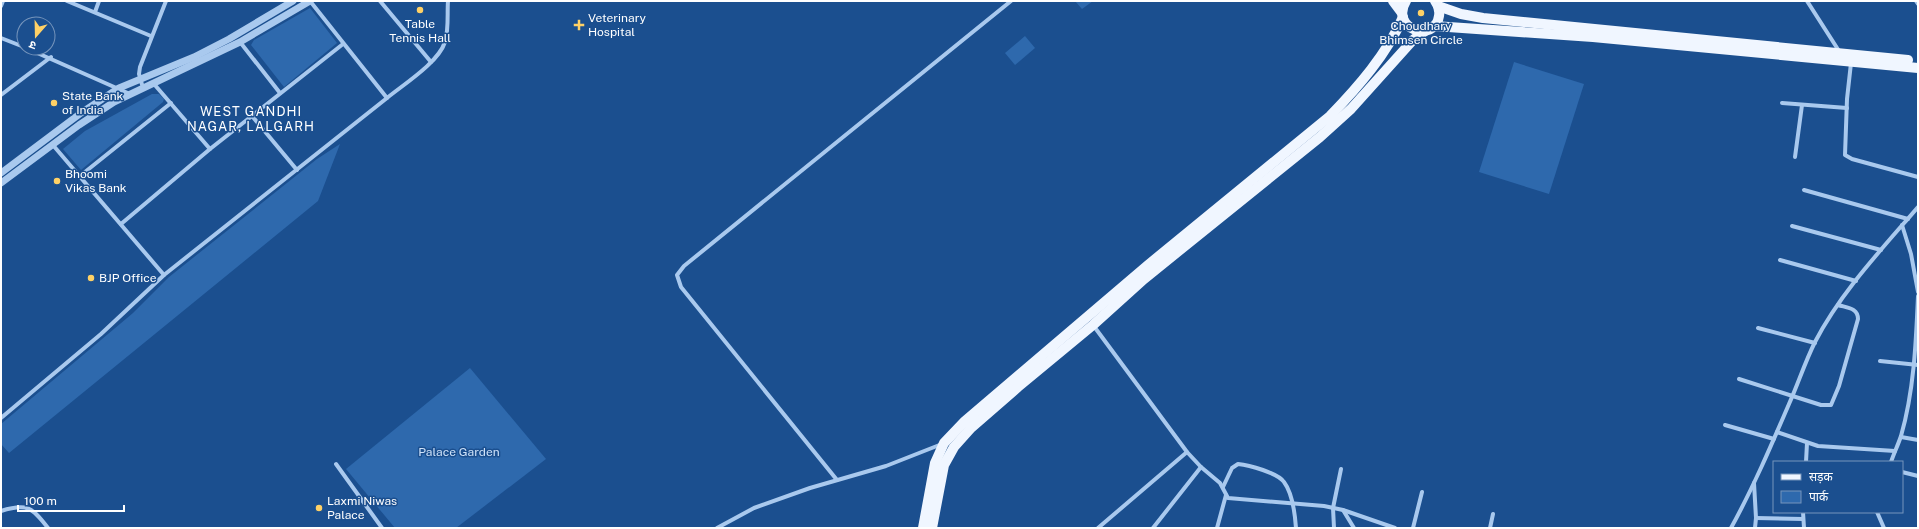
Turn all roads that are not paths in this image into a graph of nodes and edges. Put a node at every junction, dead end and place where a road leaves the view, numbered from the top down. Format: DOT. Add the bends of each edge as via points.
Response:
graph roads {
  1 [pos="3,1"];
  2 [pos="67,1"];
  3 [pos="99,1"];
  4 [pos="166,1"];
  5 [pos="293,1"];
  6 [pos="310,1"];
  7 [pos="380,1"];
  8 [pos="448,1"];
  9 [pos="1011,1"];
  10 [pos="1393,1"];
  11 [pos="1406,1"];
  12 [pos="1807,1"];
  13 [pos="1916,1"];
  14 [pos="1437,3"];
  15 [pos="1918,4"];
  16 [pos="1,6"];
  17 [pos="95,12"];
  18 [pos="1403,15"];
  19 [pos="1429,28"];
  20 [pos="151,36"];
  21 [pos="1,38"];
  22 [pos="240,42"];
  23 [pos="16,44"];
  24 [pos="343,44"];
  25 [pos="1841,53"];
  26 [pos="48,56"];
  27 [pos="51,57"];
  28 [pos="1918,61"];
  29 [pos="431,62"];
  30 [pos="1851,62"];
  31 [pos="1918,68"];
  32 [pos="140,80"];
  33 [pos="154,84"];
  34 [pos="119,88"];
  35 [pos="143,88"];
  36 [pos="280,93"];
  37 [pos="131,94"];
  38 [pos="1,95"];
  39 [pos="387,98"];
  40 [pos="170,103"];
  41 [pos="1782,103"];
  42 [pos="1802,105"];
  43 [pos="1847,108"];
  44 [pos="252,116"];
  45 [pos="52,144"];
  46 [pos="210,149"];
  47 [pos="1795,157"];
  48 [pos="297,170"];
  49 [pos="1,173"];
  50 [pos="80,176"];
  51 [pos="1918,177"];
  52 [pos="1,182"];
  53 [pos="1804,190"];
  54 [pos="1918,207"];
  55 [pos="1908,219"];
  56 [pos="121,224"];
  57 [pos="1902,225"];
  58 [pos="1792,226"];
  59 [pos="1881,250"];
  60 [pos="1780,260"];
  61 [pos="164,275"];
  62 [pos="1856,280"];
  63 [pos="1918,292"];
  64 [pos="1918,296"];
  65 [pos="1838,305"];
  66 [pos="1093,325"];
  67 [pos="1758,328"];
  68 [pos="1815,343"];
  69 [pos="1880,361"];
  70 [pos="1913,365"];
  71 [pos="1918,365"];
  72 [pos="1740,379"];
  73 [pos="1792,396"];
  74 [pos="1,418"];
  75 [pos="1724,425"];
  76 [pos="1777,432"];
  77 [pos="1901,437"];
  78 [pos="1774,439"];
  79 [pos="1918,440"];
  80 [pos="944,443"];
  81 [pos="1807,443"];
  82 [pos="1895,451"];
  83 [pos="1187,452"];
  84 [pos="1806,461"];
  85 [pos="1891,461"];
  86 [pos="336,464"];
  87 [pos="1200,467"];
  88 [pos="1341,469"];
  89 [pos="1903,472"];
  90 [pos="1918,476"];
  91 [pos="838,480"];
  92 [pos="1754,483"];
  93 [pos="1223,487"];
  94 [pos="1422,492"];
  95 [pos="1226,495"];
  96 [pos="1292,502"];
  97 [pos="1333,508"];
  98 [pos="1343,510"];
  99 [pos="1,511"];
  100 [pos="1803,513"];
  101 [pos="1877,513"];
  102 [pos="1493,514"];
  103 [pos="1756,518"];
  104 [pos="1803,518"];
  105 [pos="48,528"];
  106 [pos="382,528"];
  107 [pos="717,528"];
  108 [pos="922,528"];
  109 [pos="932,528"];
  110 [pos="1098,528"];
  111 [pos="1153,528"];
  112 [pos="1216,528"];
  113 [pos="1296,528"];
  114 [pos="1334,528"];
  115 [pos="1354,528"];
  116 [pos="1395,528"];
  117 [pos="1413,528"];
  118 [pos="1490,528"];
  119 [pos="1731,528"];
  120 [pos="1755,528"];
  121 [pos="1804,528"];
  122 [pos="1884,528"];
  1 -- 16 [label="street"];
  2 -- 17 [label="street"];
  3 -- 17 [label="street"];
  4 -- 20 [label="street"];
  5 -- 32 [label="street" via="229,39"];
  6 -- 22 [label="street"];
  6 -- 24 [label="street"];
  7 -- 29 [label="street"];
  8 -- 29 [label="street" via="445,42"];
  9 -- 91 [label="street" via="684,266 677,275 681,287"];
  10 -- 18 [label="main road"];
  11 -- 18 [label="main road"];
  12 -- 25 [label="street"];
  13 -- 15 [label="street"];
  14 -- 19 [label="main road" via="1440,14"];
  14 -- 25 [label="main road" via="1461,14 1483,18"];
  17 -- 20 [label="street"];
  18 -- 19 [label="main road" via="1405,22 1413,29"];
  18 -- 80 [label="main road" via="1391,42 1352,93 1330,116 1148,265 965,421"];
  19 -- 30 [label="main road" via="1593,37"];
  19 -- 66 [label="main road" via="1413,40 1350,109 1320,137 1144,279"];
  20 -- 32 [label="street" via="140,67"];
  21 -- 23 [label="street"];
  22 -- 33 [label="street"];
  22 -- 36 [label="street"];
  24 -- 36 [label="street"];
  24 -- 39 [label="street"];
  25 -- 28 [label="main road"];
  26 -- 27 [label="street"];
  27 -- 34 [label="street"];
  27 -- 38 [label="street"];
  29 -- 39 [label="street"];
  30 -- 31 [label="main road"];
  30 -- 43 [label="street"];
  32 -- 34 [label="street"];
  32 -- 35 [label="street"];
  33 -- 35 [label="street"];
  33 -- 40 [label="street"];
  34 -- 37 [label="street"];
  34 -- 49 [label="street" via="86,109"];
  35 -- 37 [label="street"];
  36 -- 44 [label="street"];
  37 -- 45 [label="street" via="100,110"];
  39 -- 48 [label="street"];
  40 -- 46 [label="street"];
  40 -- 50 [label="street"];
  41 -- 42 [label="street"];
  42 -- 43 [label="street"];
  42 -- 47 [label="street"];
  43 -- 51 [label="street" via="1845,155"];
  44 -- 46 [label="street"];
  44 -- 48 [label="street"];
  45 -- 50 [label="street"];
  45 -- 52 [label="street"];
  46 -- 56 [label="street"];
  48 -- 61 [label="street"];
  50 -- 56 [label="street"];
  53 -- 55 [label="street"];
  54 -- 55 [label="street"];
  55 -- 57 [label="street"];
  56 -- 61 [label="street"];
  57 -- 59 [label="street"];
  57 -- 63 [label="street" via="1911,254"];
  58 -- 59 [label="street"];
  59 -- 62 [label="street"];
  60 -- 62 [label="street"];
  61 -- 74 [label="street" via="101,334"];
  62 -- 65 [label="street"];
  64 -- 70 [label="street"];
  65 -- 68 [label="street"];
  65 -- 73 [label="street" via="1855,310 1858,319 1833,404 1827,406"];
  66 -- 83 [label="street"];
  66 -- 109 [label="main road" via="971,428 954,447 944,465"];
  67 -- 68 [label="street"];
  68 -- 73 [label="street"];
  69 -- 70 [label="street"];
  70 -- 71 [label="street"];
  70 -- 77 [label="street"];
  72 -- 73 [label="street"];
  73 -- 76 [label="street"];
  75 -- 78 [label="street"];
  76 -- 78 [label="street"];
  76 -- 81 [label="street"];
  77 -- 79 [label="street"];
  77 -- 82 [label="street"];
  78 -- 92 [label="street"];
  80 -- 91 [label="street" via="886,466"];
  80 -- 108 [label="main road" via="935,463"];
  81 -- 82 [label="street" via="1827,447"];
  81 -- 84 [label="street"];
  82 -- 85 [label="street"];
  83 -- 87 [label="street"];
  83 -- 110 [label="street"];
  86 -- 106 [label="street"];
  87 -- 93 [label="street"];
  87 -- 111 [label="street"];
  88 -- 97 [label="street"];
  89 -- 90 [label="street"];
  91 -- 107 [label="street" via="754,508"];
  92 -- 103 [label="street"];
  92 -- 119 [label="street"];
  93 -- 95 [label="street"];
  93 -- 96 [label="street" via="1232,468 1238,464 1244,465 1271,474 1284,482"];
  94 -- 117 [label="street"];
  95 -- 96 [label="street" via="1232,499"];
  95 -- 112 [label="street"];
  96 -- 97 [label="street"];
  96 -- 113 [label="street"];
  97 -- 98 [label="street"];
  97 -- 114 [label="street"];
  98 -- 115 [label="street"];
  98 -- 116 [label="street"];
  99 -- 105 [label="street" via="22,506 31,509"];
  100 -- 104 [label="street"];
  101 -- 122 [label="street"];
  102 -- 118 [label="street"];
  103 -- 104 [label="street"];
  103 -- 120 [label="street"];
  104 -- 121 [label="street"];
}
